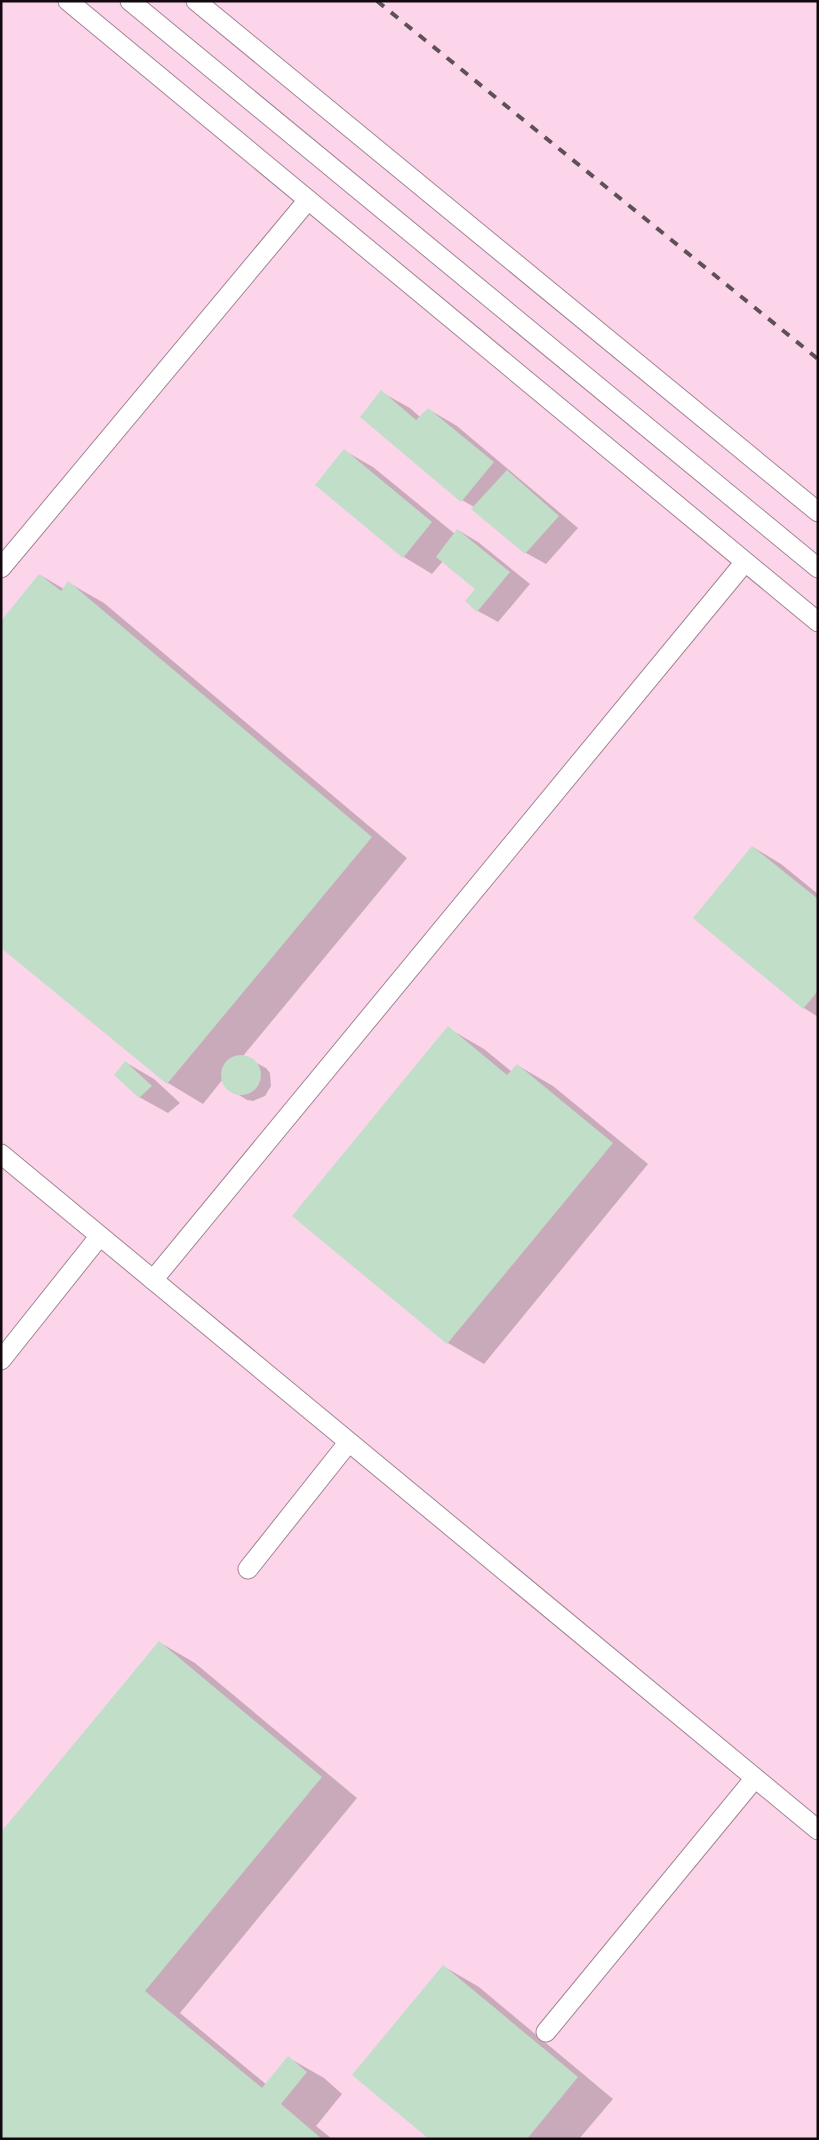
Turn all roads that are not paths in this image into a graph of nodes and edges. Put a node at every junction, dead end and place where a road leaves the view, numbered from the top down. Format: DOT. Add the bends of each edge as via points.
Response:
graph roads {
  1 [pos="68,1"];
  2 [pos="130,1"];
  3 [pos="196,1"];
  4 [pos="308,200"];
  5 [pos="818,512"];
  6 [pos="745,562"];
  7 [pos="1,568"];
  8 [pos="818,568"];
  9 [pos="818,622"];
  10 [pos="1,1154"];
  11 [pos="99,1237"];
  12 [pos="153,1280"];
  13 [pos="1,1360"];
  14 [pos="348,1443"];
  15 [pos="248,1569"];
  16 [pos="755,1778"];
  17 [pos="818,1830"];
  18 [pos="546,2032"];
  1 -- 4 [label="lane"];
  2 -- 8 [label="lane"];
  3 -- 5 [label="lane"];
  4 -- 6 [label="lane"];
  4 -- 7 [label="lane"];
  6 -- 9 [label="lane"];
  6 -- 12 [label="lane"];
  10 -- 11 [label="lane"];
  11 -- 12 [label="lane"];
  11 -- 13 [label="lane"];
  12 -- 14 [label="lane"];
  14 -- 15 [label="lane"];
  14 -- 16 [label="lane"];
  16 -- 17 [label="lane"];
  16 -- 18 [label="lane"];
}
